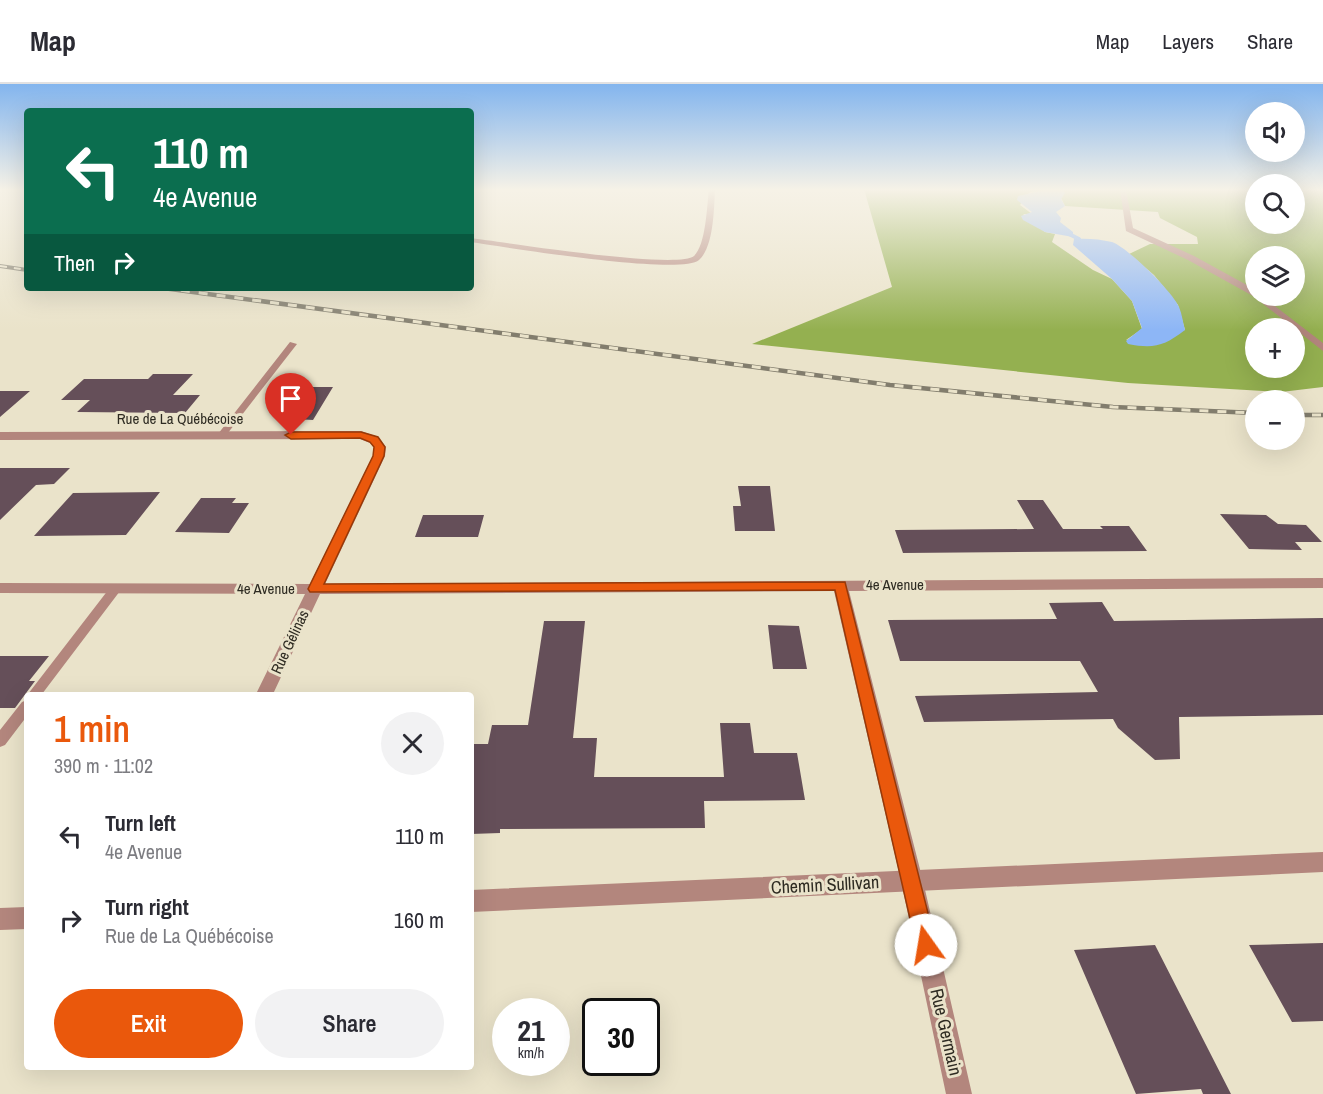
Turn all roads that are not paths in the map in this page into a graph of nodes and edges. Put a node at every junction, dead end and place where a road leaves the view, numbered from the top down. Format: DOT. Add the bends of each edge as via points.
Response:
graph roads {
  1 [pos="705,236"];
  2 [pos="1141,236"];
  3 [pos="474,240"];
  4 [pos="1245,289"];
  5 [pos="1270,306"];
  6 [pos="293,344"];
  7 [pos="1323,348"];
  8 [pos="221,435"];
  9 [pos="0,436"];
  10 [pos="1323,582"];
  11 [pos="840,586"];
  12 [pos="0,588"];
  13 [pos="116,588"];
  14 [pos="315,589"];
  15 [pos="37,692"];
  16 [pos="266,692"];
  17 [pos="24,710"];
  18 [pos="0,741"];
  19 [pos="1323,862"];
  20 [pos="912,881"];
  21 [pos="474,901"];
  22 [pos="24,918"];
  23 [pos="0,919"];
  24 [pos="959,1094"];
  1 -- 3 [label="street" via="703,251 695,259 674,263"];
  2 -- 4 [label="street" via="1191,258"];
  5 -- 7 [label="street"];
  6 -- 8 [label="lane"];
  8 -- 9 [label="street, Rue de La Québécoise"];
  8 -- 14 [label="street, Rue de La Québécoise" via="361,435 380,447"];
  10 -- 11 [label="street, 4e Avenue"];
  11 -- 14 [label="street, 4e Avenue"];
  11 -- 20 [label="street, Rue Germain"];
  12 -- 13 [label="street, 4e Avenue"];
  13 -- 14 [label="street, 4e Avenue"];
  13 -- 15 [label="lane"];
  14 -- 16 [label="street, Rue Gélinas"];
  17 -- 18 [label="lane"];
  19 -- 20 [label="street, Chemin Sullivan"];
  20 -- 21 [label="street, Chemin Sullivan"];
  20 -- 24 [label="street, Rue Germain"];
  22 -- 23 [label="street"];
}
